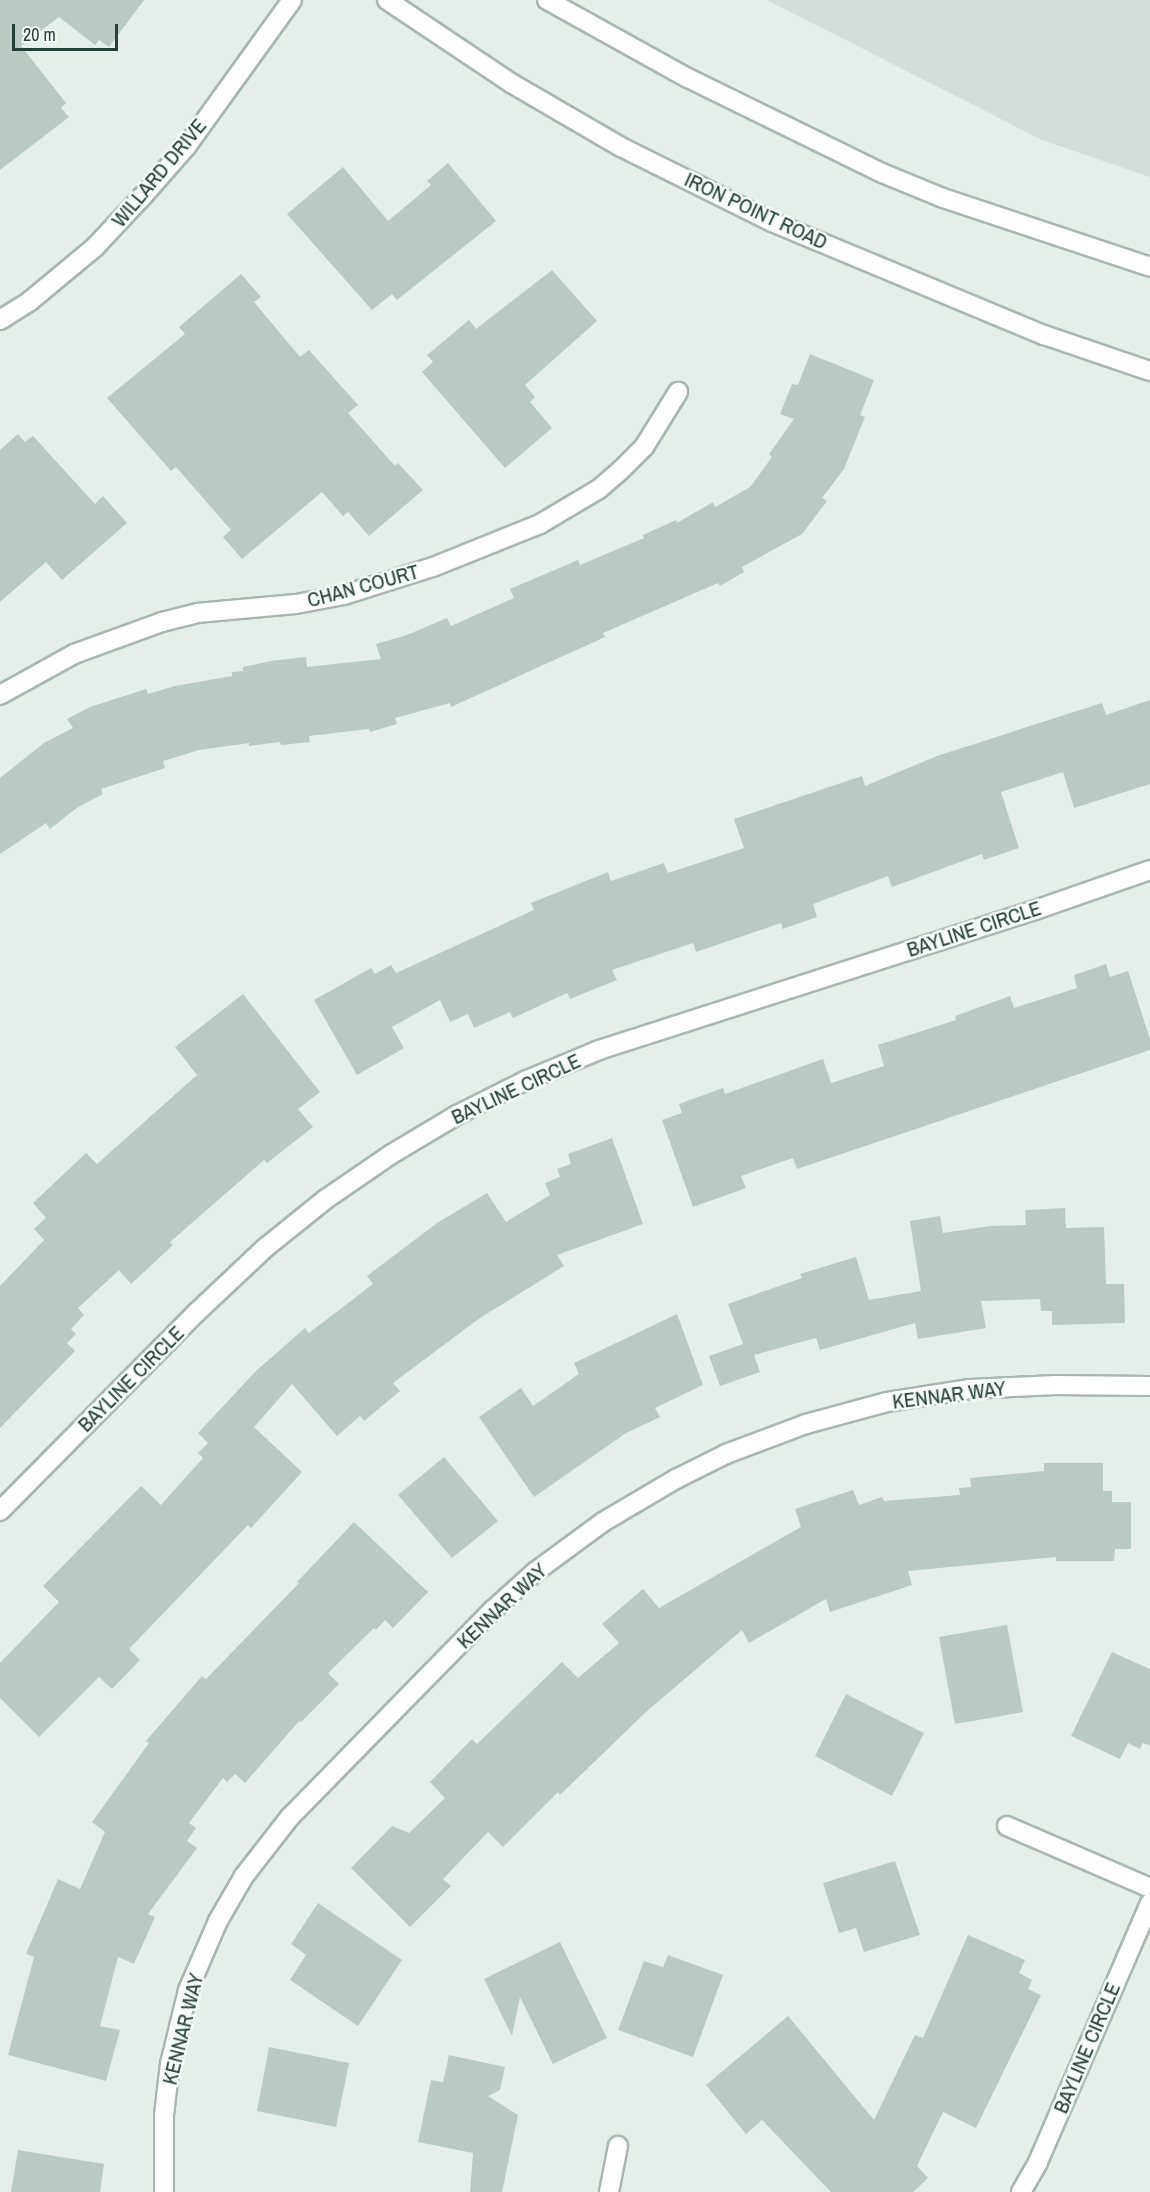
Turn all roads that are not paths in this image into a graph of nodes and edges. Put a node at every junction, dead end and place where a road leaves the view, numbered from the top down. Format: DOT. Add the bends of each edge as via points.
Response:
graph roads {
  1 [pos="292,0"];
  2 [pos="387,0"];
  3 [pos="547,0"];
  4 [pos="1150,267"];
  5 [pos="0,320"];
  6 [pos="1150,371"];
  7 [pos="678,392"];
  8 [pos="0,695"];
  9 [pos="1150,870"];
  10 [pos="1150,1386"];
  11 [pos="0,1511"];
  12 [pos="1007,1827"];
  13 [pos="1150,1888"];
  14 [pos="1150,1903"];
  15 [pos="618,2146"];
  16 [pos="164,2192"];
  17 [pos="609,2192"];
  18 [pos="1021,2192"];
  1 -- 5 [label="street, WILLARD DRIVE" via="186,147 142,197 95,247 30,301"];
  2 -- 6 [label="street, IRON POINT ROAD" via="511,83 621,147 772,222 1044,335"];
  3 -- 4 [label="street" via="688,78 872,168 954,202"];
  7 -- 8 [label="street, CHAN COURT" via="644,447 621,470 599,489 540,524 433,567 344,595 296,604 197,613 162,622 74,654"];
  9 -- 11 [label="street, BAYLINE CIRCLE" via="599,1050 457,1115 335,1193 265,1248"];
  10 -- 16 [label="street, KENNAR WAY" via="970,1389 887,1402 806,1424 726,1454 676,1479 603,1522 535,1572 290,1817 244,1876 218,1921 188,1990 170,2064 164,2115"];
  12 -- 13 [label="street"];
  14 -- 18 [label="street, BAYLINE CIRCLE" via="1038,2162"];
  15 -- 17 [label="street"];
}
